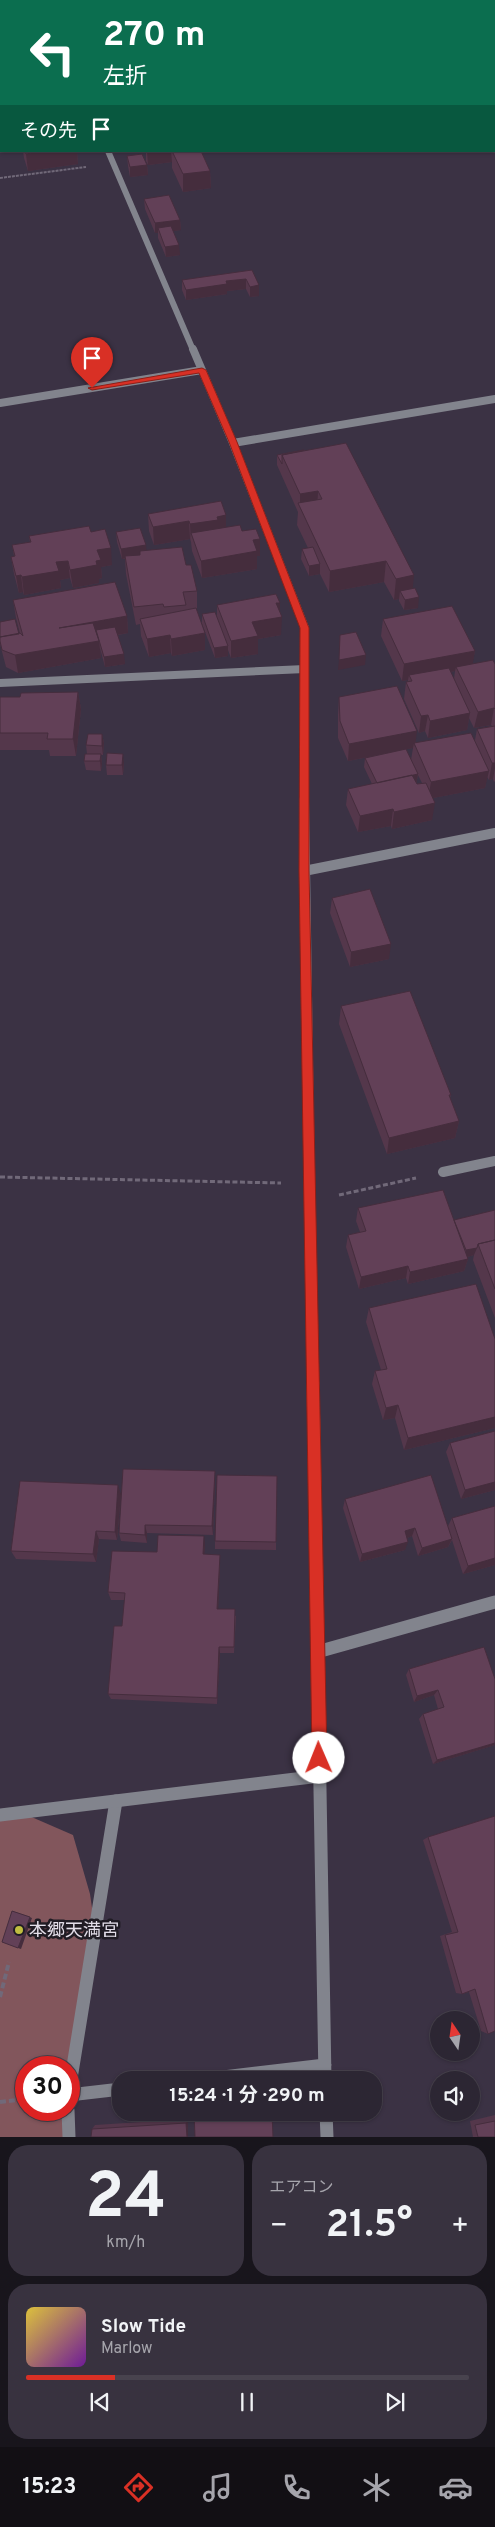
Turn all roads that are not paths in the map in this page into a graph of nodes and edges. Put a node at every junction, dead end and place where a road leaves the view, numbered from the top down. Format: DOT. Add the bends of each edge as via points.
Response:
graph roads {
  1 [pos="108,152"];
  2 [pos="202,370"];
  3 [pos="495,399"];
  4 [pos="0,403"];
  5 [pos="233,442"];
  6 [pos="305,668"];
  7 [pos="0,684"];
  8 [pos="495,832"];
  9 [pos="304,871"];
  10 [pos="495,1161"];
  11 [pos="443,1172"];
  12 [pos="495,1602"];
  13 [pos="317,1652"];
  14 [pos="320,1776"];
  15 [pos="116,1801"];
  16 [pos="0,1815"];
  17 [pos="75,2056"];
  18 [pos="325,2065"];
  19 [pos="274,2071"];
  20 [pos="325,2071"];
  21 [pos="112,2090"];
  22 [pos="80,2094"];
  23 [pos="68,2121"];
  24 [pos="326,2121"];
  25 [pos="69,2137"];
  26 [pos="327,2137"];
  1 -- 2 [label="street"];
  2 -- 4 [label="street"];
  2 -- 5 [label="street"];
  3 -- 5 [label="street"];
  5 -- 6 [label="street" via="305,628"];
  6 -- 7 [label="street"];
  6 -- 9 [label="street"];
  8 -- 9 [label="street"];
  9 -- 13 [label="street"];
  10 -- 11 [label="street"];
  12 -- 13 [label="street"];
  13 -- 14 [label="street"];
  14 -- 15 [label="street"];
  14 -- 18 [label="street"];
  15 -- 16 [label="street"];
  15 -- 17 [label="street"];
  18 -- 19 [label="street"];
  18 -- 20 [label="street"];
  21 -- 22 [label="street"];
  23 -- 25 [label="street"];
  24 -- 26 [label="street"];
}
